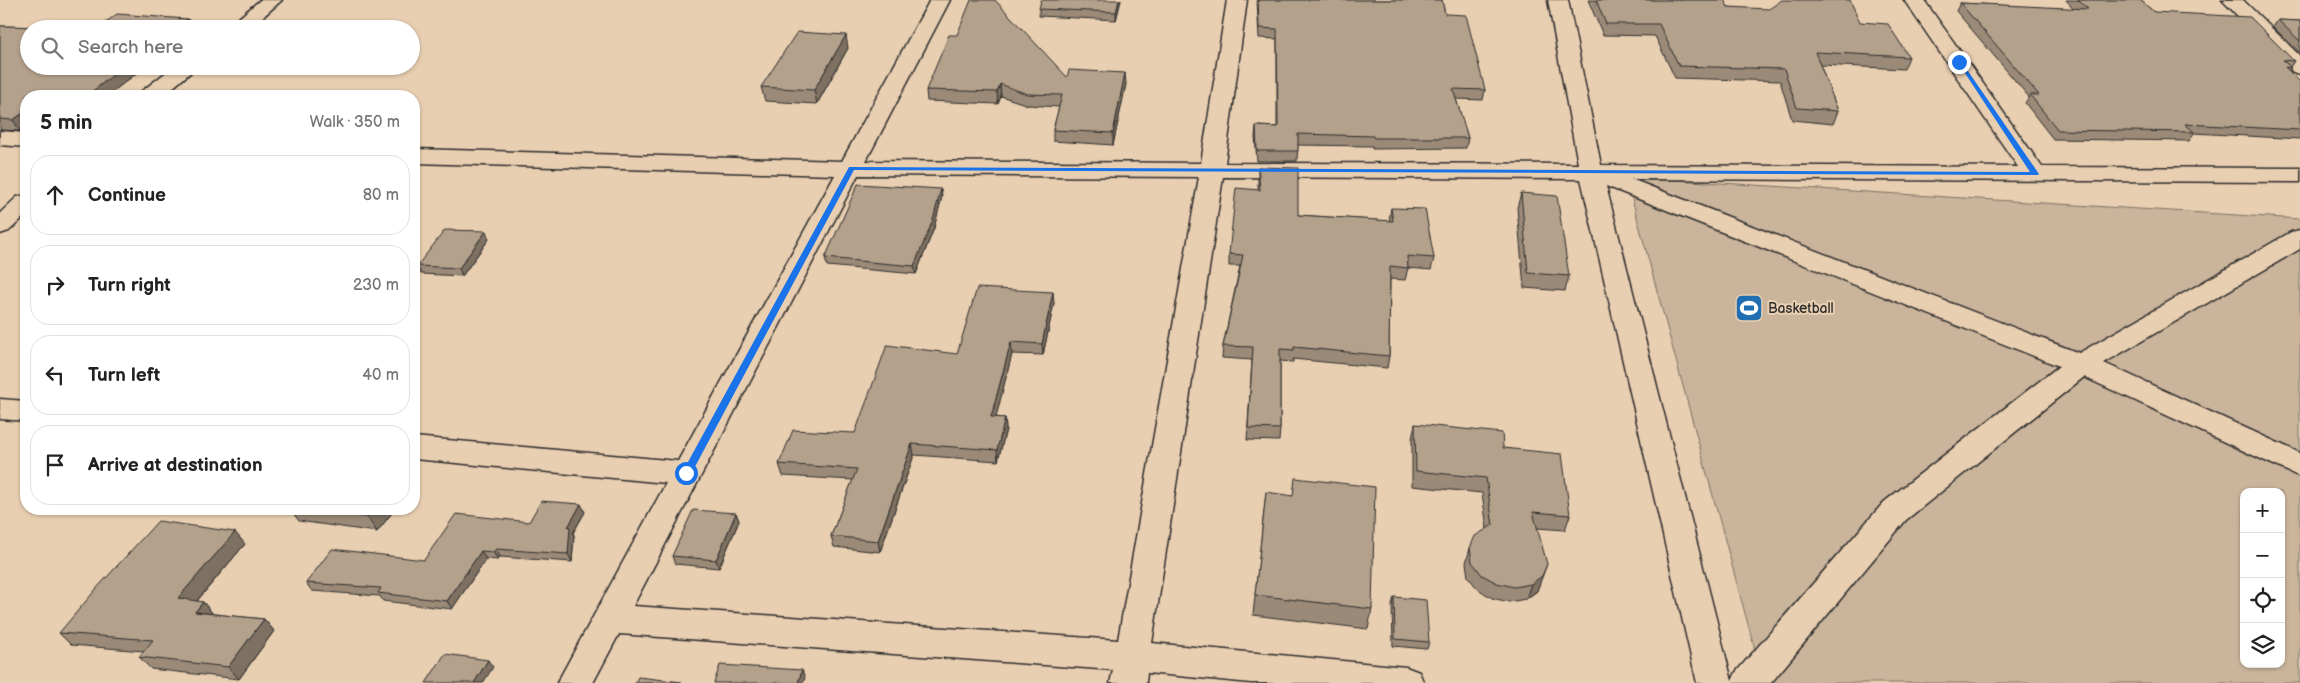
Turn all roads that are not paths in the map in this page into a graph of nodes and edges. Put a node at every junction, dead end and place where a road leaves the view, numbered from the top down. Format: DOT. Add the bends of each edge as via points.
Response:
graph roads {
  1 [pos="272,0"];
  2 [pos="940,0"];
  3 [pos="1237,0"];
  4 [pos="1558,0"];
  5 [pos="1914,0"];
  6 [pos="2232,0"];
  7 [pos="247,20"];
  8 [pos="2300,68"];
  9 [pos="177,75"];
  10 [pos="158,90"];
  11 [pos="0,138"];
  12 [pos="20,140"];
  13 [pos="420,156"];
  14 [pos="851,168"];
  15 [pos="1212,170"];
  16 [pos="1591,172"];
  17 [pos="2035,174"];
  18 [pos="2300,175"];
  19 [pos="20,208"];
  20 [pos="0,226"];
  21 [pos="2300,238"];
  22 [pos="2082,364"];
  23 [pos="0,408"];
  24 [pos="20,410"];
  25 [pos="420,449"];
  26 [pos="2300,466"];
  27 [pos="686,473"];
  28 [pos="609,620"];
  29 [pos="1130,669"];
  30 [pos="575,683"];
  31 [pos="1406,683"];
  32 [pos="1715,683"];
  33 [pos="1749,683"];
  1 -- 7 [label="street"];
  2 -- 14 [label="street"];
  3 -- 15 [label="street"];
  4 -- 16 [label="street"];
  5 -- 17 [label="street"];
  6 -- 8 [label="street"];
  9 -- 10 [label="street"];
  11 -- 12 [label="street"];
  13 -- 14 [label="street"];
  14 -- 15 [label="street"];
  14 -- 27 [label="street"];
  15 -- 16 [label="street"];
  15 -- 29 [label="street"];
  16 -- 17 [label="street"];
  16 -- 22 [label="street"];
  16 -- 32 [label="street"];
  17 -- 18 [label="street"];
  19 -- 20 [label="street"];
  21 -- 22 [label="street"];
  22 -- 26 [label="street"];
  22 -- 33 [label="street" via="1895,511"];
  23 -- 24 [label="street"];
  25 -- 27 [label="street"];
  27 -- 28 [label="street"];
  28 -- 29 [label="street"];
  28 -- 30 [label="street"];
  29 -- 31 [label="street"];
}
